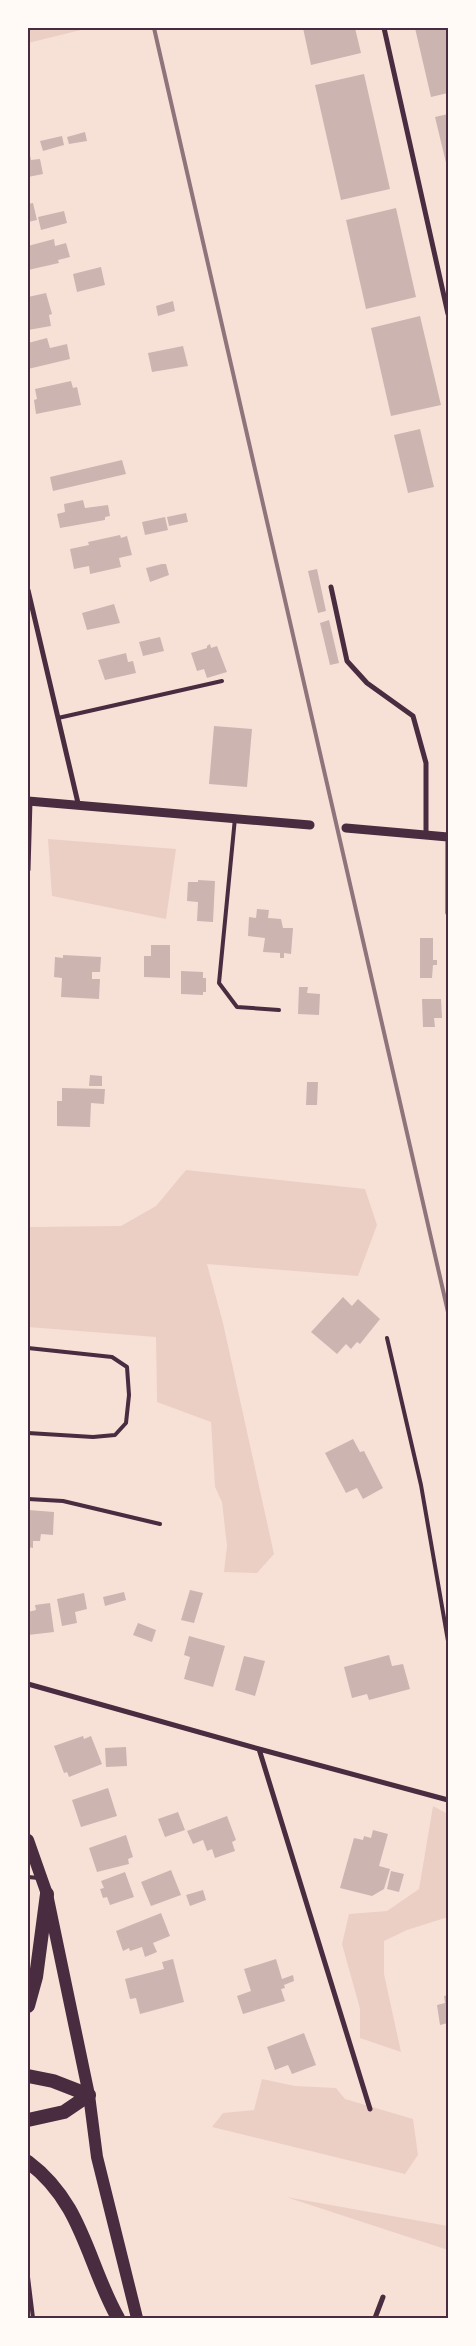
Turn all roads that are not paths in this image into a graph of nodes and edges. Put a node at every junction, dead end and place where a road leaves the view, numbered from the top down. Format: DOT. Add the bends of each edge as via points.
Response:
graph roads {
  1 [pos="384,28"];
  2 [pos="448,314"];
  3 [pos="331,586"];
  4 [pos="28,590"];
  5 [pos="222,681"];
  6 [pos="58,718"];
  7 [pos="29,801"];
  8 [pos="78,803"];
  9 [pos="235,818"];
  10 [pos="310,825"];
  11 [pos="346,828"];
  12 [pos="426,835"];
  13 [pos="448,837"];
  14 [pos="28,870"];
  15 [pos="448,913"];
  16 [pos="279,1010"];
  17 [pos="387,1338"];
  18 [pos="28,1348"];
  19 [pos="28,1433"];
  20 [pos="28,1499"];
  21 [pos="160,1524"];
  22 [pos="448,1641"];
  23 [pos="28,1684"];
  24 [pos="258,1749"];
  25 [pos="448,1800"];
  26 [pos="28,1840"];
  27 [pos="28,1877"];
  28 [pos="41,1878"];
  29 [pos="47,1894"];
  30 [pos="28,2006"];
  31 [pos="28,2076"];
  32 [pos="89,2095"];
  33 [pos="370,2109"];
  34 [pos="28,2120"];
  35 [pos="28,2162"];
  36 [pos="28,2277"];
  37 [pos="384,2297"];
  38 [pos="33,2318"];
  39 [pos="118,2318"];
  40 [pos="137,2318"];
  41 [pos="375,2318"];
  1 -- 2 [label="street"];
  3 -- 12 [label="street" via="347,661 367,683 413,716 426,763"];
  4 -- 6 [label="street"];
  5 -- 6 [label="lane"];
  6 -- 8 [label="street"];
  7 -- 8 [label="street"];
  7 -- 14 [label="street"];
  8 -- 9 [label="street"];
  9 -- 10 [label="street"];
  9 -- 16 [label="lane" via="219,983 237,1006"];
  11 -- 12 [label="street"];
  12 -- 13 [label="street"];
  13 -- 15 [label="street"];
  17 -- 22 [label="lane" via="421,1485"];
  18 -- 19 [label="lane" via="112,1357 126,1367 130,1395 126,1423 115,1434 92,1437"];
  20 -- 21 [label="lane" via="63,1501"];
  23 -- 24 [label="street"];
  24 -- 25 [label="street"];
  24 -- 33 [label="street"];
  26 -- 28 [label="main road"];
  27 -- 28 [label="lane"];
  28 -- 29 [label="main road"];
  29 -- 30 [label="highway" via="36,1978"];
  29 -- 32 [label="main road"];
  31 -- 32 [label="highway" via="53,2081"];
  32 -- 34 [label="highway" via="64,2112"];
  32 -- 40 [label="main road" via="98,2157"];
  35 -- 39 [label="highway" via="63,2197"];
  36 -- 38 [label="lane"];
  37 -- 41 [label="street"];
}
